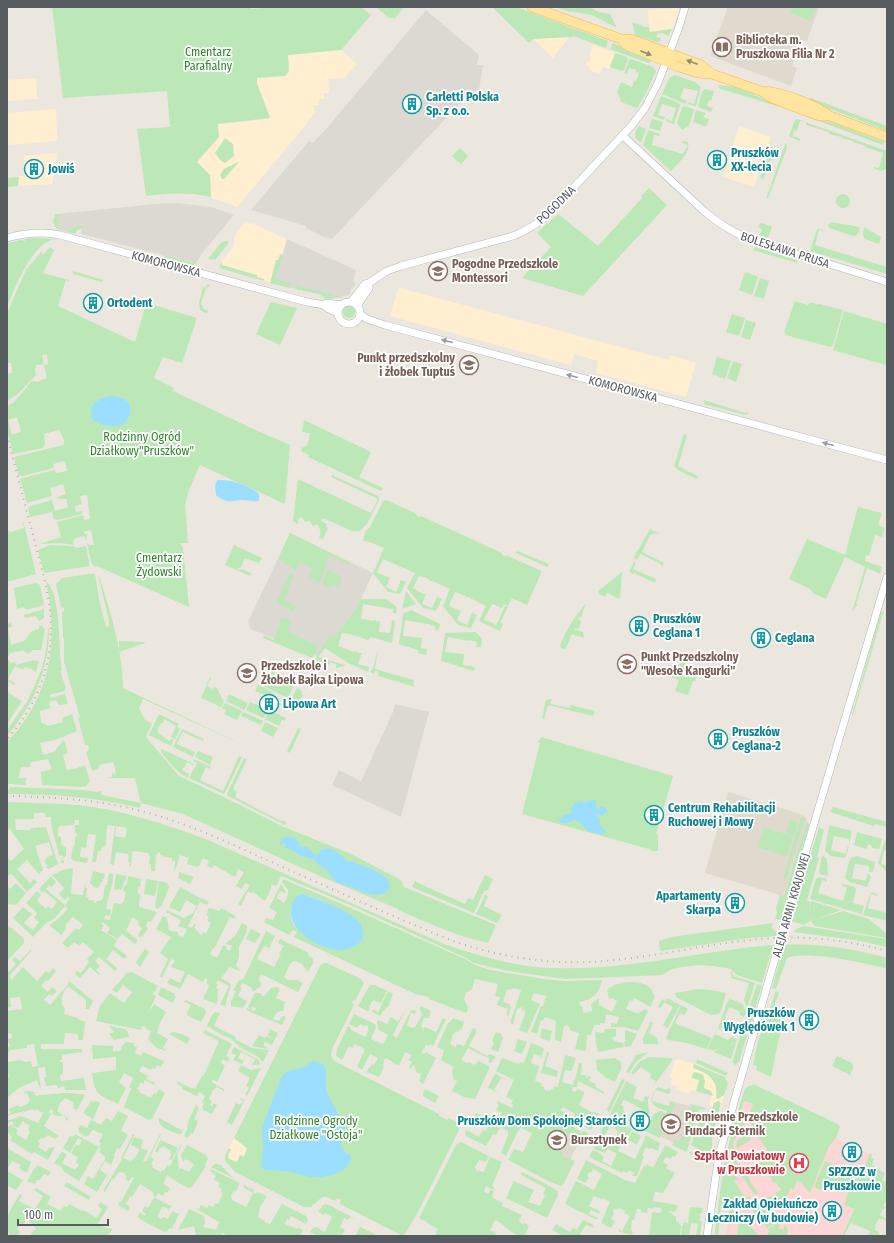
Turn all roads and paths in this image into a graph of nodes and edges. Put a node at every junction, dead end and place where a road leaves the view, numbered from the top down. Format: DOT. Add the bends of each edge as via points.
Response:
graph roads {
  1 [pos="532,7"];
  2 [pos="685,7"];
  3 [pos="668,57"];
  4 [pos="622,135"];
  5 [pos="887,137"];
  6 [pos="7,238"];
  7 [pos="887,282"];
  8 [pos="354,304"];
  9 [pos="324,305"];
  10 [pos="341,305"];
  11 [pos="338,313"];
  12 [pos="360,314"];
  13 [pos="887,460"];
  14 [pos="887,577"];
  15 [pos="707,1236"];
  1 -- 3 [label="main road" via="621,39 626,45"];
  2 -- 3 [label="street, POGODNA"];
  3 -- 4 [label="street, POGODNA" via="648,103"];
  3 -- 5 [label="main road" via="698,73 712,74 761,91 774,92"];
  4 -- 7 [label="street, BOLESŁAWA PRUSA" via="728,230 754,241"];
  4 -- 8 [label="street, POGODNA" via="537,224 502,240 387,271 365,284"];
  6 -- 9 [label="street, KOMOROWSKA" via="32,233 62,235"];
  8 -- 10 [label="street" via="345,302"];
  8 -- 12 [label="street"];
  9 -- 10 [label="street, KOMOROWSKA"];
  9 -- 11 [label="street, KOMOROWSKA"];
  10 -- 11 [label="street"];
  11 -- 12 [label="street" via="341,321 348,324 356,321"];
  13 -- 12 [label="street, KOMOROWSKA, one-way" via="393,327 367,319"];
  14 -- 15 [label="street, ALEJA ARMII KRAJOWEJ, bridge" via="717,1161"];
}
